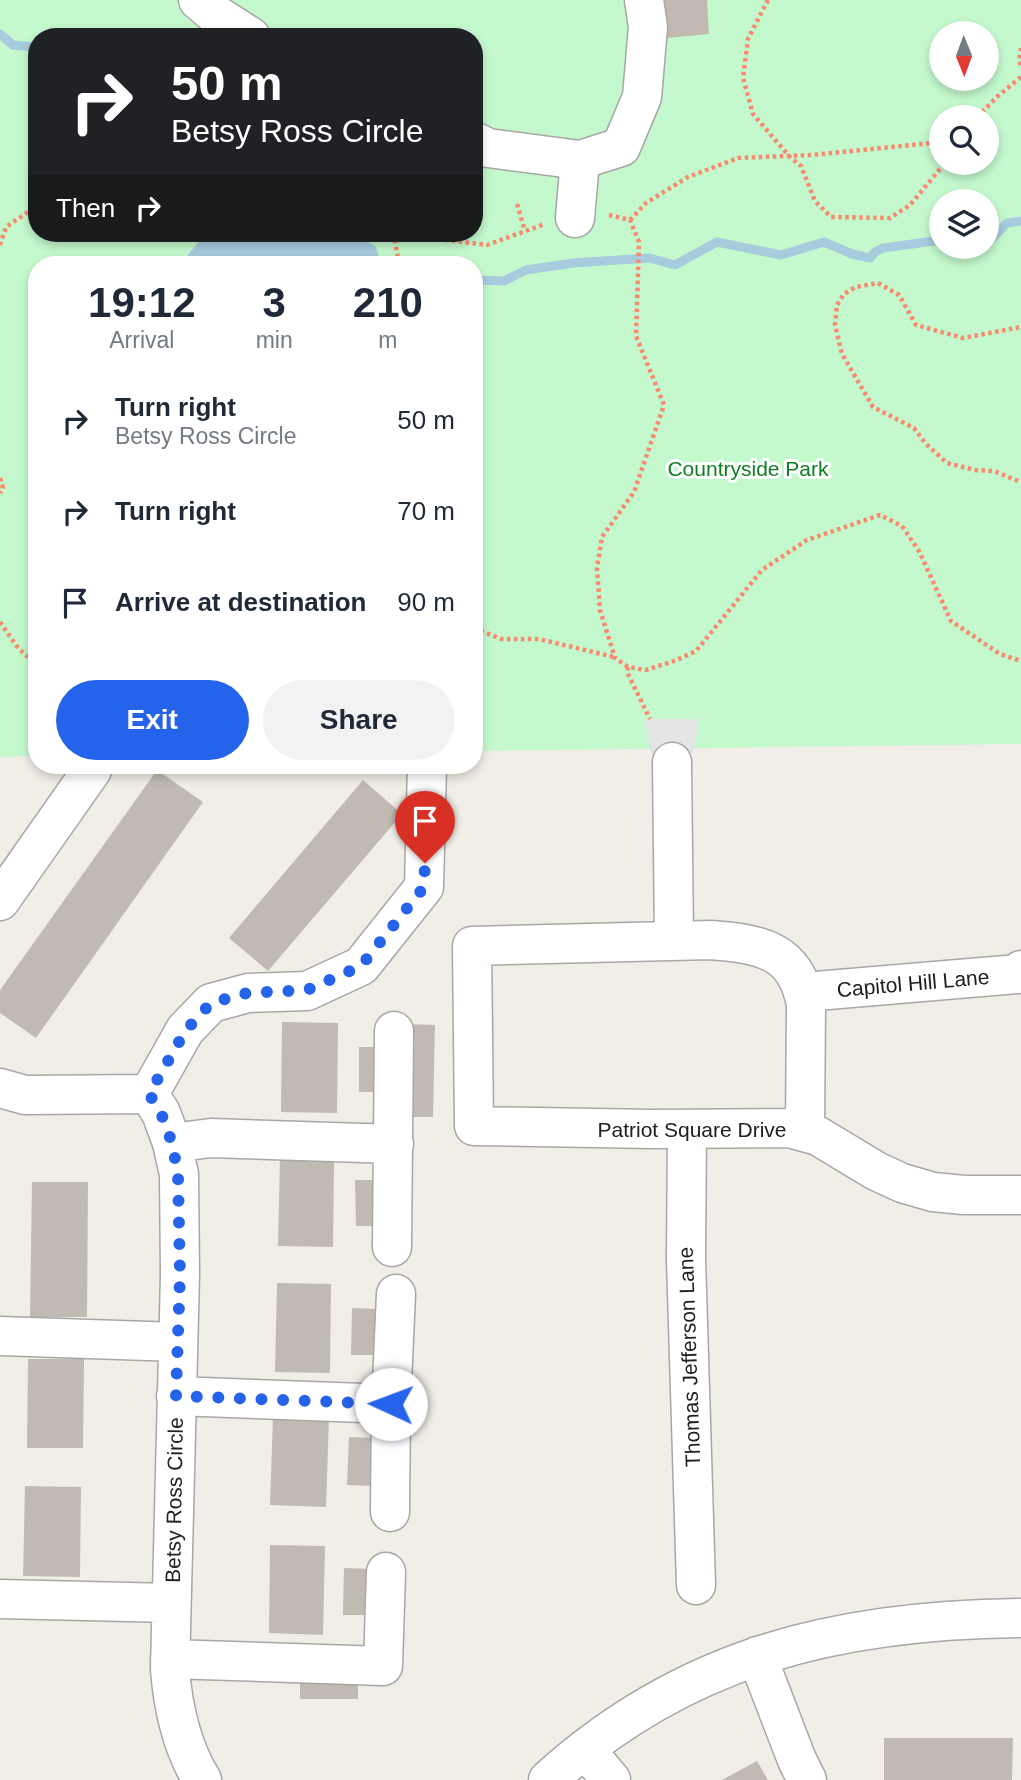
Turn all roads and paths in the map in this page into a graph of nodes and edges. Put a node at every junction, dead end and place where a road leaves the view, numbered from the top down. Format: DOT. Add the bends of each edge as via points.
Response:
graph roads {
  1 [pos="198,0"];
  2 [pos="643,0"];
  3 [pos="768,0"];
  4 [pos="237,28"];
  5 [pos="1021,48"];
  6 [pos="1021,66"];
  7 [pos="1021,77"];
  8 [pos="989,105"];
  9 [pos="929,143"];
  10 [pos="483,146"];
  11 [pos="789,156"];
  12 [pos="580,160"];
  13 [pos="935,175"];
  14 [pos="517,204"];
  15 [pos="28,212"];
  16 [pos="575,218"];
  17 [pos="630,220"];
  18 [pos="525,231"];
  19 [pos="463,242"];
  20 [pos="0,245"];
  21 [pos="1021,327"];
  22 [pos="0,478"];
  23 [pos="1018,481"];
  24 [pos="0,493"];
  25 [pos="0,622"];
  26 [pos="483,632"];
  27 [pos="28,657"];
  28 [pos="615,658"];
  29 [pos="1021,661"];
  30 [pos="628,667"];
  31 [pos="650,719"];
  32 [pos="672,762"];
  33 [pos="89,774"];
  34 [pos="427,774"];
  35 [pos="0,901"];
  36 [pos="674,940"];
  37 [pos="1021,970"];
  38 [pos="804,992"];
  39 [pos="394,1031"];
  40 [pos="0,1088"];
  41 [pos="149,1094"];
  42 [pos="687,1129"];
  43 [pos="805,1131"];
  44 [pos="172,1143"];
  45 [pos="394,1144"];
  46 [pos="1021,1195"];
  47 [pos="393,1247"];
  48 [pos="396,1294"];
  49 [pos="0,1336"];
  50 [pos="178,1342"];
  51 [pos="176,1396"];
  52 [pos="391,1404"];
  53 [pos="390,1512"];
  54 [pos="386,1572"];
  55 [pos="696,1586"];
  56 [pos="0,1599"];
  57 [pos="171,1603"];
  58 [pos="1021,1618"];
  59 [pos="757,1656"];
  60 [pos="170,1659"];
  61 [pos="585,1749"];
  62 [pos="202,1780"];
  63 [pos="548,1780"];
  64 [pos="611,1780"];
  65 [pos="807,1780"];
  1 -- 4 [label="street"];
  2 -- 12 [label="street" via="648,27 642,97 621,147"];
  3 -- 11 [label="path" via="748,39 743,78 753,114"];
  5 -- 6 [label="path"];
  7 -- 8 [label="path"];
  9 -- 11 [label="path"];
  10 -- 12 [label="street"];
  11 -- 13 [label="path" via="801,166 815,201 831,217 890,218 910,205"];
  11 -- 17 [label="path" via="738,158 688,177 646,203"];
  12 -- 16 [label="street"];
  14 -- 18 [label="path"];
  15 -- 20 [label="path" via="6,227"];
  16 -- 17 [label="path" via="603,213"];
  16 -- 18 [label="path"];
  17 -- 28 [label="path" via="639,242 636,336 664,405 634,492 602,537 597,568 600,610"];
  18 -- 19 [label="path" via="487,245"];
  21 -- 23 [label="path" via="963,338 916,325 900,295 878,284 844,294 837,305 835,325 842,354 873,407 914,428 947,463 994,471"];
  22 -- 24 [label="path"];
  25 -- 27 [label="path"];
  26 -- 28 [label="path" via="501,639 539,639"];
  28 -- 30 [label="path"];
  29 -- 30 [label="path" via="1000,654 951,621 919,551 902,526 880,515 807,540 762,570 696,651 646,670"];
  30 -- 31 [label="path"];
  32 -- 36 [label="street"];
  33 -- 35 [label="street"];
  34 -- 41 [label="street" via="424,887 361,966 307,990 247,993 211,1003 186,1030"];
  36 -- 38 [label="street" via="767,948 796,973"];
  36 -- 42 [label="street, Patriot Square Drive" via="472,946 474,1126"];
  37 -- 38 [label="street, Capitol Hill Lane" via="1018,974"];
  38 -- 43 [label="street"];
  39 -- 45 [label="street"];
  40 -- 41 [label="street" via="25,1095"];
  41 -- 44 [label="street, Betsy Ross Circle"];
  42 -- 43 [label="street, Patriot Square Drive"];
  42 -- 55 [label="street, Thomas Jefferson Lane" via="686,1259"];
  43 -- 46 [label="street, Patriot Square Drive" via="902,1183 933,1192"];
  44 -- 45 [label="street" via="211,1138"];
  44 -- 50 [label="street, Betsy Ross Circle" via="178,1174"];
  45 -- 47 [label="street"];
  48 -- 52 [label="street"];
  49 -- 50 [label="street"];
  50 -- 51 [label="street, Betsy Ross Circle"];
  51 -- 52 [label="street"];
  51 -- 57 [label="street, Betsy Ross Circle"];
  52 -- 53 [label="street"];
  54 -- 60 [label="street" via="383,1666"];
  56 -- 57 [label="street"];
  57 -- 60 [label="street, Betsy Ross Circle"];
  58 -- 59 [label="street" via="906,1624 837,1635"];
  59 -- 61 [label="street" via="668,1695"];
  59 -- 65 [label="street"];
  60 -- 62 [label="street, Betsy Ross Circle" via="180,1733"];
  61 -- 63 [label="street"];
  61 -- 64 [label="street"];
}
